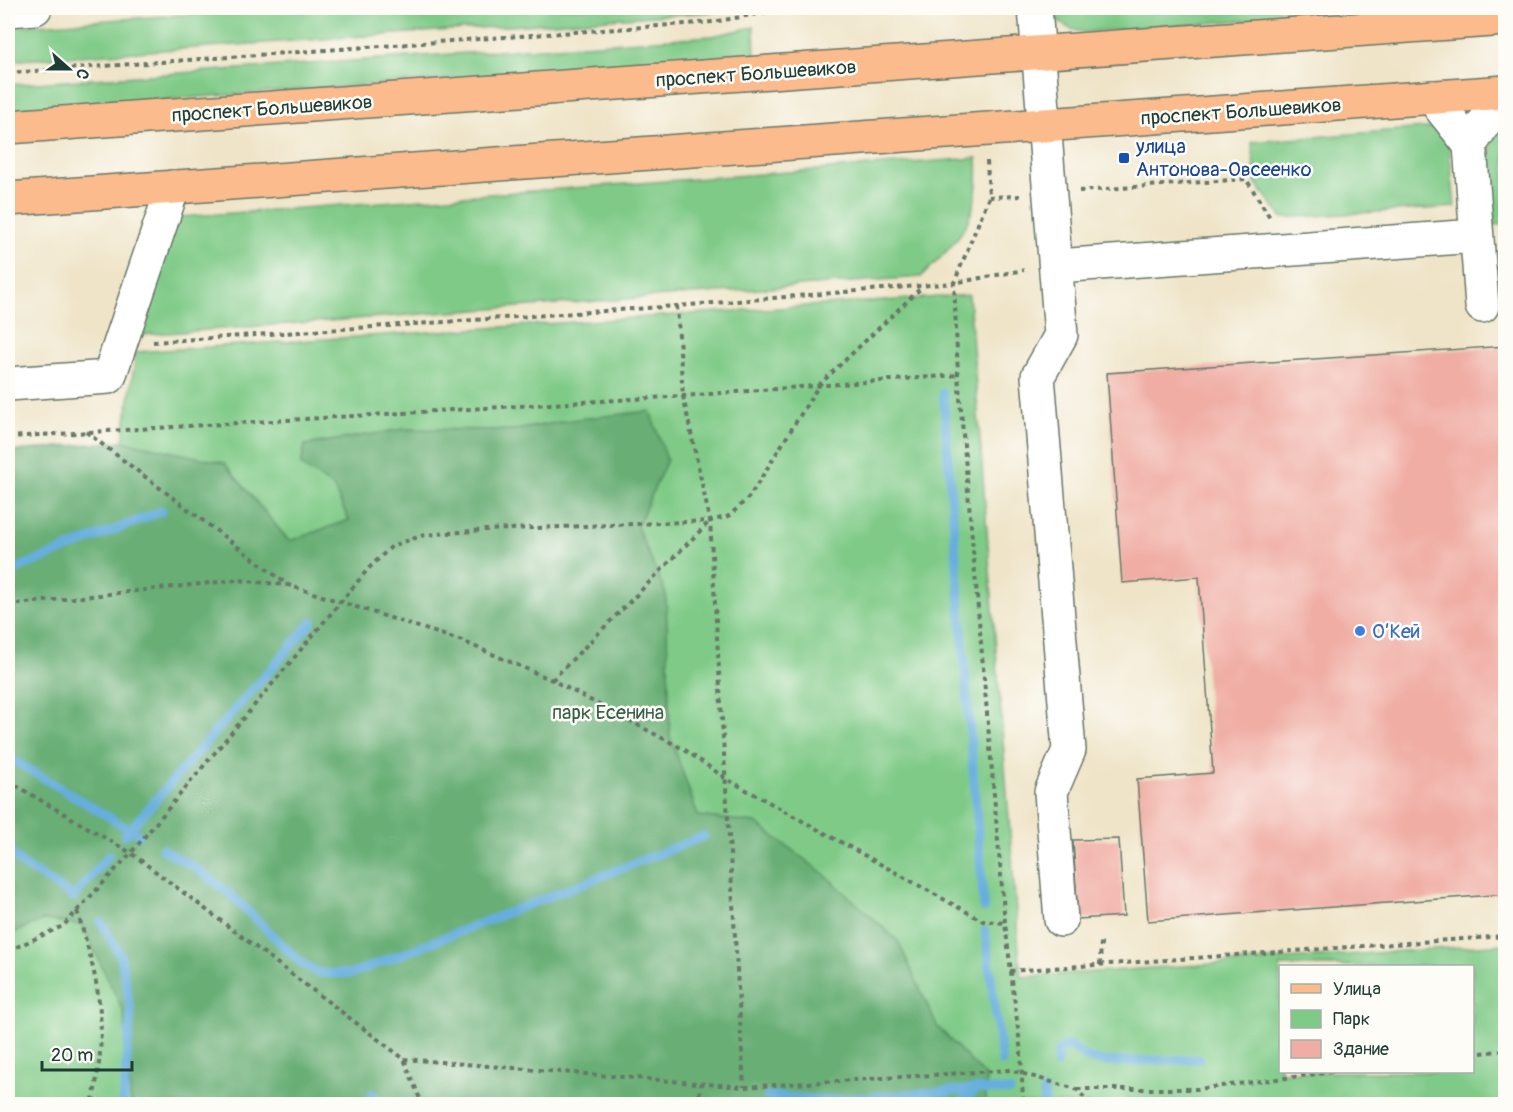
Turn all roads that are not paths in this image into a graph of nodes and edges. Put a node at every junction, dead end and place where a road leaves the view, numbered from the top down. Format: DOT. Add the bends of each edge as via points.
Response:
graph roads {
  1 [pos="35,8"];
  2 [pos="1035,8"];
  3 [pos="8,10"];
  4 [pos="1506,19"];
  5 [pos="1039,53"];
  6 [pos="1505,92"];
  7 [pos="1432,97"];
  8 [pos="1044,125"];
  9 [pos="8,127"];
  10 [pos="1470,146"];
  11 [pos="173,187"];
  12 [pos="8,199"];
  13 [pos="1476,236"];
  14 [pos="1044,267"];
  15 [pos="1482,306"];
  16 [pos="8,384"];
  17 [pos="1061,920"];
  1 -- 3 [label="street"];
  2 -- 5 [label="street"];
  4 -- 5 [label="main road, проспект Большевиков"];
  5 -- 8 [label="street"];
  5 -- 9 [label="main road, проспект Большевиков"];
  6 -- 7 [label="main road, проспект Большевиков"];
  6 -- 10 [label="street"];
  7 -- 8 [label="main road, проспект Большевиков"];
  7 -- 10 [label="street"];
  8 -- 11 [label="main road, проспект Большевиков"];
  8 -- 14 [label="street"];
  10 -- 13 [label="street"];
  11 -- 12 [label="main road, проспект Большевиков"];
  11 -- 16 [label="street" via="139,253 109,377"];
  13 -- 14 [label="street"];
  13 -- 15 [label="street"];
  14 -- 17 [label="street" via="1061,335 1038,376 1069,750 1051,792"];
}
